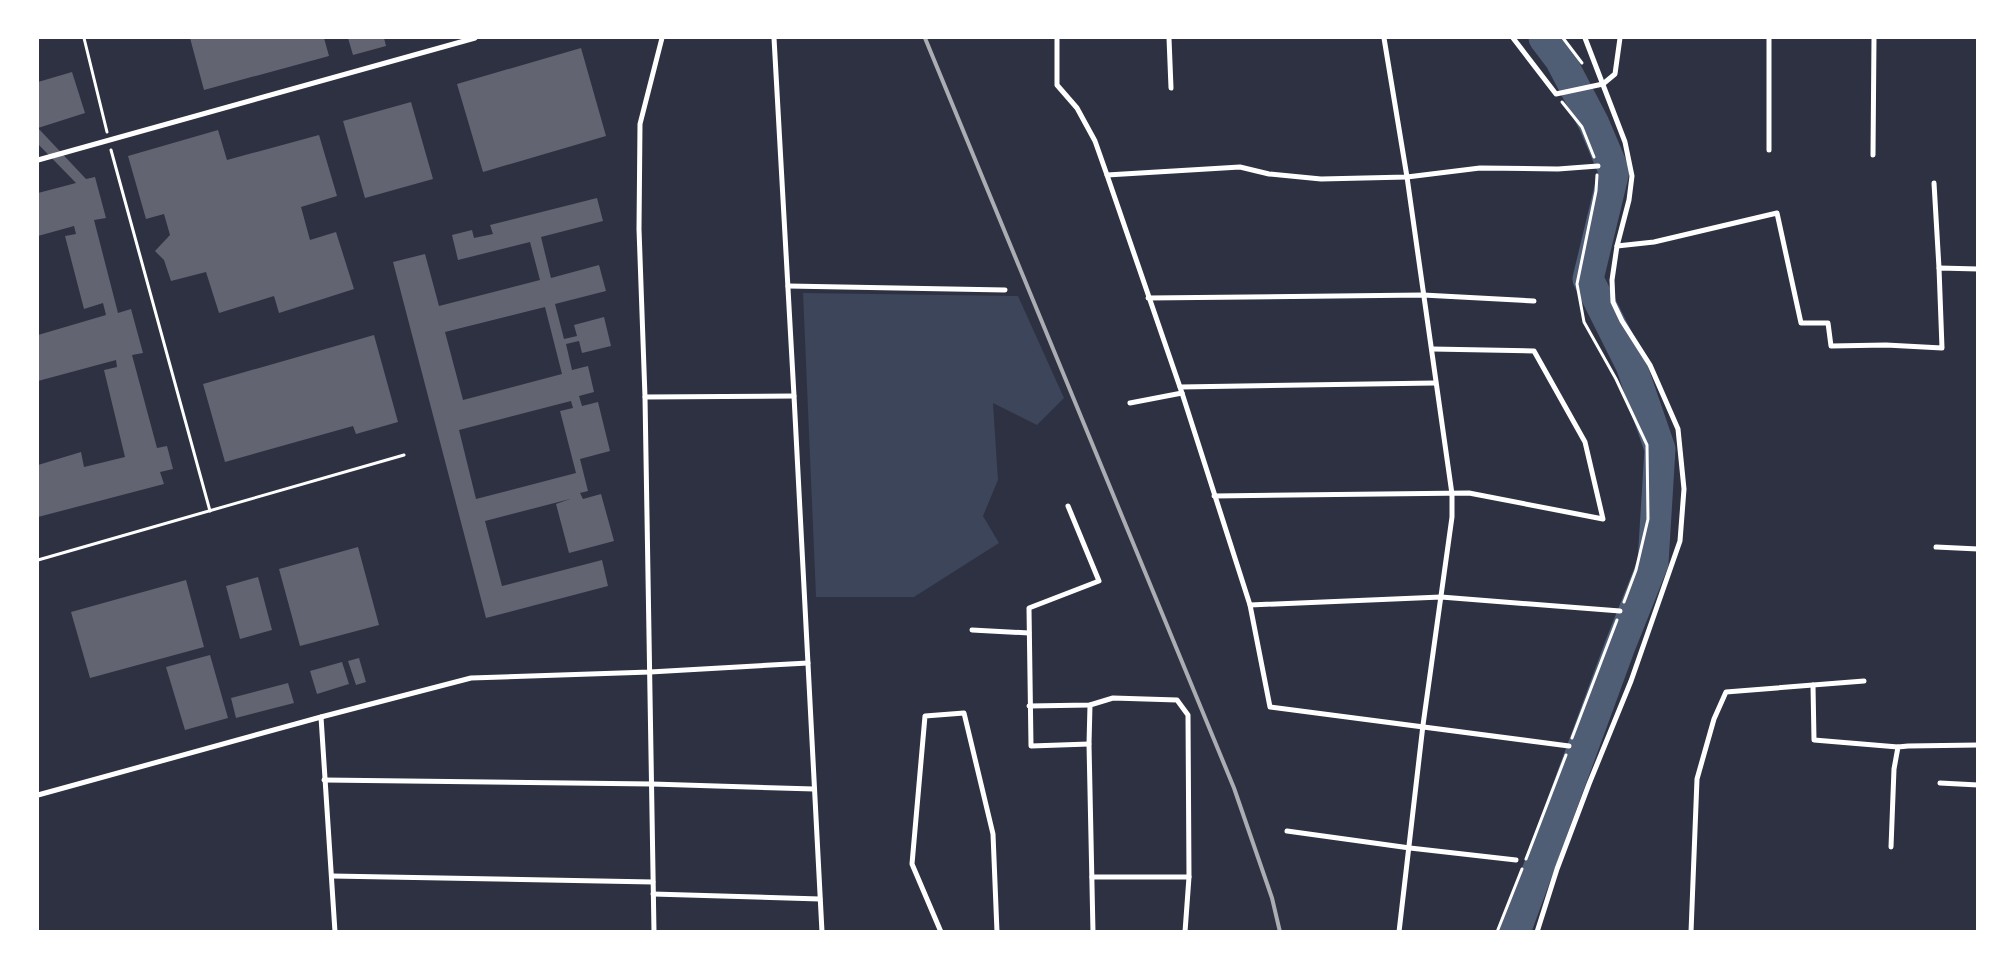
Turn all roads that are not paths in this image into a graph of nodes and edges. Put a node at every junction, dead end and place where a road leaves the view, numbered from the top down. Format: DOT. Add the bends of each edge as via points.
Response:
graph roads {
  1 [pos="475,38"];
  2 [pos="662,38"];
  3 [pos="774,38"];
  4 [pos="1057,38"];
  5 [pos="1169,38"];
  6 [pos="1384,38"];
  7 [pos="1513,38"];
  8 [pos="1585,38"];
  9 [pos="1620,38"];
  10 [pos="1769,38"];
  11 [pos="1874,38"];
  12 [pos="1602,84"];
  13 [pos="1171,88"];
  14 [pos="1769,150"];
  15 [pos="1873,155"];
  16 [pos="38,160"];
  17 [pos="1598,166"];
  18 [pos="1107,175"];
  19 [pos="1407,177"];
  20 [pos="1934,183"];
  21 [pos="1617,246"];
  22 [pos="1939,268"];
  23 [pos="1978,269"];
  24 [pos="788,286"];
  25 [pos="1005,290"];
  26 [pos="1423,295"];
  27 [pos="1148,298"];
  28 [pos="1534,301"];
  29 [pos="1432,349"];
  30 [pos="1435,383"];
  31 [pos="1181,390"];
  32 [pos="794,396"];
  33 [pos="646,397"];
  34 [pos="1130,403"];
  35 [pos="1452,494"];
  36 [pos="1214,496"];
  37 [pos="1068,506"];
  38 [pos="1936,547"];
  39 [pos="1978,549"];
  40 [pos="1441,597"];
  41 [pos="1250,605"];
  42 [pos="1620,611"];
  43 [pos="972,630"];
  44 [pos="1029,633"];
  45 [pos="808,663"];
  46 [pos="650,672"];
  47 [pos="1864,681"];
  48 [pos="1813,685"];
  49 [pos="1090,705"];
  50 [pos="1029,706"];
  51 [pos="321,717"];
  52 [pos="1423,726"];
  53 [pos="1089,744"];
  54 [pos="1978,745"];
  55 [pos="1569,746"];
  56 [pos="1898,747"];
  57 [pos="324,780"];
  58 [pos="1940,783"];
  59 [pos="652,784"];
  60 [pos="1978,785"];
  61 [pos="814,789"];
  62 [pos="38,795"];
  63 [pos="1287,831"];
  64 [pos="1891,847"];
  65 [pos="1410,848"];
  66 [pos="1516,860"];
  67 [pos="332,876"];
  68 [pos="1092,877"];
  69 [pos="1189,877"];
  70 [pos="653,882"];
  71 [pos="653,894"];
  72 [pos="820,899"];
  73 [pos="335,932"];
  74 [pos="654,932"];
  75 [pos="822,932"];
  76 [pos="941,932"];
  77 [pos="997,932"];
  78 [pos="1094,932"];
  79 [pos="1185,932"];
  80 [pos="1399,932"];
  81 [pos="1537,932"];
  82 [pos="1691,932"];
  1 -- 16 [label="street"];
  2 -- 33 [label="street" via="640,124 639,229"];
  3 -- 24 [label="street"];
  4 -- 18 [label="street" via="1057,85 1077,108 1095,141"];
  5 -- 13 [label="street"];
  6 -- 19 [label="street"];
  7 -- 12 [label="street" via="1556,94"];
  8 -- 12 [label="street"];
  9 -- 12 [label="street" via="1615,74"];
  10 -- 14 [label="street"];
  11 -- 15 [label="street"];
  12 -- 21 [label="street" via="1625,142 1632,176"];
  17 -- 19 [label="street" via="1480,168"];
  18 -- 19 [label="street" via="1240,167 1269,174 1321,179"];
  18 -- 27 [label="street"];
  19 -- 26 [label="street"];
  20 -- 22 [label="street"];
  21 -- 22 [label="street" via="1654,242 1777,213 1801,323 1828,323 1831,346 1942,348"];
  21 -- 81 [label="street" via="1612,280 1614,302 1650,365 1678,429 1684,489 1680,541 1631,682 1557,869"];
  22 -- 23 [label="street"];
  24 -- 25 [label="street"];
  24 -- 32 [label="street"];
  26 -- 27 [label="street"];
  26 -- 28 [label="street"];
  26 -- 29 [label="street"];
  27 -- 31 [label="street"];
  29 -- 30 [label="street"];
  29 -- 35 [label="street" via="1534,351 1585,442 1603,519 1469,493"];
  30 -- 31 [label="street"];
  30 -- 35 [label="street"];
  31 -- 34 [label="street"];
  31 -- 36 [label="street"];
  32 -- 33 [label="street"];
  32 -- 45 [label="street"];
  33 -- 46 [label="street"];
  35 -- 36 [label="street"];
  35 -- 40 [label="street"];
  36 -- 41 [label="street"];
  37 -- 44 [label="street" via="1099,581 1029,608"];
  38 -- 39 [label="street"];
  40 -- 41 [label="street"];
  40 -- 42 [label="street"];
  40 -- 52 [label="street"];
  41 -- 52 [label="street" via="1270,707"];
  43 -- 44 [label="street"];
  44 -- 50 [label="street"];
  45 -- 46 [label="street"];
  45 -- 61 [label="street"];
  46 -- 51 [label="street" via="471,678"];
  46 -- 59 [label="street"];
  47 -- 48 [label="street"];
  48 -- 56 [label="street" via="1814,740"];
  48 -- 82 [label="street" via="1726,692 1714,719 1697,779"];
  49 -- 50 [label="street"];
  49 -- 53 [label="street"];
  49 -- 69 [label="street" via="1113,698 1177,700 1188,715"];
  50 -- 53 [label="street" via="1031,746"];
  51 -- 57 [label="street"];
  51 -- 62 [label="street"];
  52 -- 55 [label="street"];
  52 -- 65 [label="street"];
  53 -- 68 [label="street"];
  54 -- 56 [label="street"];
  56 -- 64 [label="street" via="1894,768"];
  57 -- 59 [label="street"];
  57 -- 67 [label="street"];
  58 -- 60 [label="street"];
  59 -- 61 [label="street"];
  59 -- 70 [label="street"];
  61 -- 72 [label="street"];
  63 -- 65 [label="street"];
  65 -- 66 [label="street"];
  65 -- 80 [label="street"];
  67 -- 70 [label="street"];
  67 -- 73 [label="street"];
  68 -- 69 [label="street"];
  68 -- 78 [label="street"];
  69 -- 79 [label="street"];
  70 -- 71 [label="street"];
  71 -- 72 [label="street"];
  71 -- 74 [label="street"];
  72 -- 75 [label="street"];
  76 -- 77 [label="street" via="912,864 925,716 964,713 993,834"];
}
